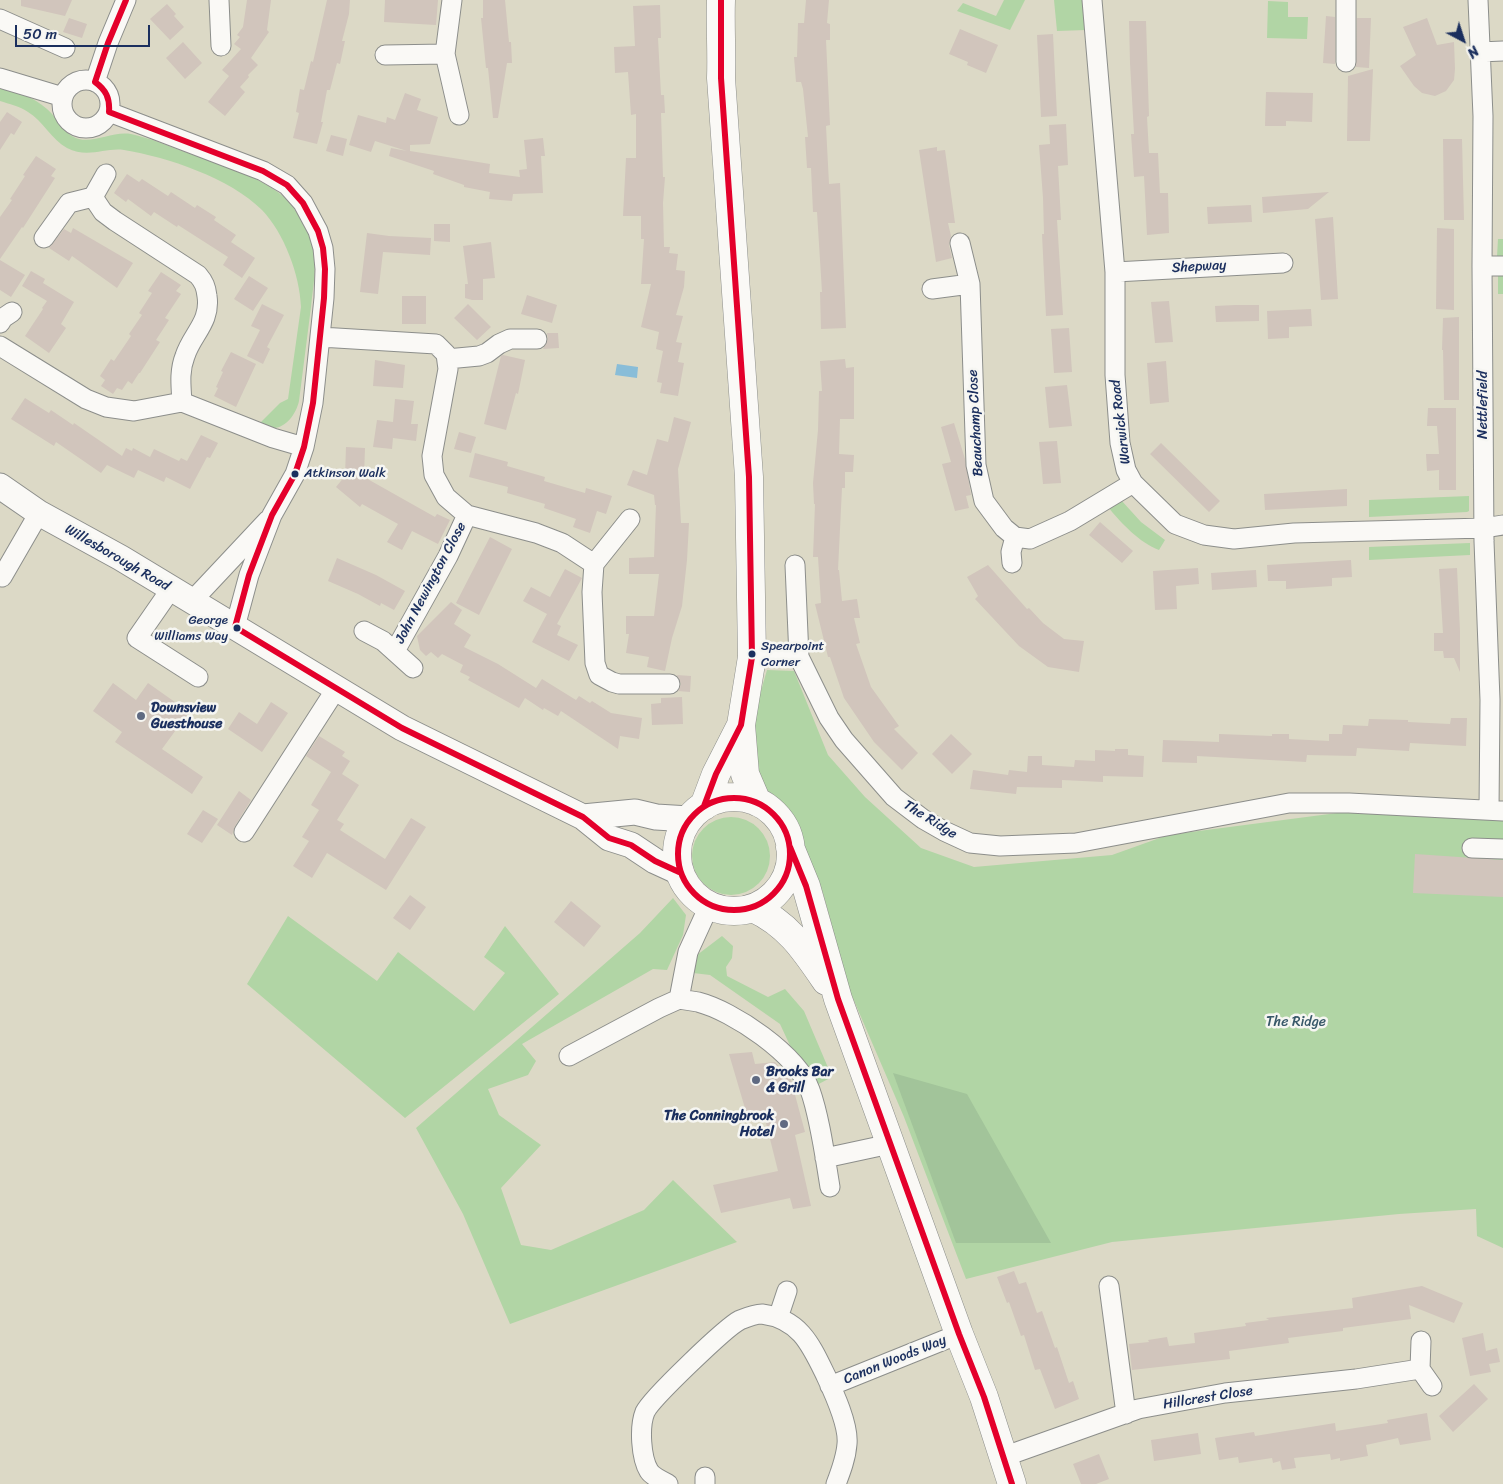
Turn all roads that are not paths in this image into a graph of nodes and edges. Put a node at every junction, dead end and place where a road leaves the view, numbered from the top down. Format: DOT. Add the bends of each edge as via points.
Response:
graph roads {
  1 [pos="126,0"];
  2 [pos="219,0"];
  3 [pos="452,0"];
  4 [pos="721,0"];
  5 [pos="1092,0"];
  6 [pos="1346,0"];
  7 [pos="1478,0"];
  8 [pos="0,19"];
  9 [pos="220,46"];
  10 [pos="66,48"];
  11 [pos="1503,51"];
  12 [pos="1480,52"];
  13 [pos="446,54"];
  14 [pos="385,55"];
  15 [pos="1346,62"];
  16 [pos="0,78"];
  17 [pos="95,82"];
  18 [pos="63,97"];
  19 [pos="109,112"];
  20 [pos="459,115"];
  21 [pos="106,174"];
  22 [pos="93,197"];
  23 [pos="44,238"];
  24 [pos="960,243"];
  25 [pos="1283,263"];
  26 [pos="1482,266"];
  27 [pos="1503,266"];
  28 [pos="1115,272"];
  29 [pos="970,284"];
  30 [pos="932,290"];
  31 [pos="320,337"];
  32 [pos="537,339"];
  33 [pos="0,346"];
  34 [pos="447,359"];
  35 [pos="182,402"];
  36 [pos="304,447"];
  37 [pos="1133,483"];
  38 [pos="0,486"];
  39 [pos="39,513"];
  40 [pos="272,515"];
  41 [pos="467,515"];
  42 [pos="630,519"];
  43 [pos="1503,525"];
  44 [pos="1484,528"];
  45 [pos="1015,537"];
  46 [pos="1012,563"];
  47 [pos="594,564"];
  48 [pos="795,565"];
  49 [pos="2,576"];
  50 [pos="171,589"];
  51 [pos="192,601"];
  52 [pos="236,627"];
  53 [pos="364,631"];
  54 [pos="396,651"];
  55 [pos="752,656"];
  56 [pos="799,657"];
  57 [pos="413,668"];
  58 [pos="198,677"];
  59 [pos="670,684"];
  60 [pos="336,688"];
  61 [pos="741,725"];
  62 [pos="756,802"];
  63 [pos="1496,811"];
  64 [pos="696,812"];
  65 [pos="583,817"];
  66 [pos="244,832"];
  67 [pos="790,847"];
  68 [pos="1472,848"];
  69 [pos="1503,850"];
  70 [pos="680,872"];
  71 [pos="709,906"];
  72 [pos="754,908"];
  73 [pos="679,999"];
  74 [pos="838,999"];
  75 [pos="569,1056"];
  76 [pos="890,1144"];
  77 [pos="825,1158"];
  78 [pos="830,1187"];
  79 [pos="1109,1286"];
  80 [pos="787,1291"];
  81 [pos="778,1318"];
  82 [pos="959,1334"];
  83 [pos="1421,1341"];
  84 [pos="1420,1369"];
  85 [pos="830,1386"];
  86 [pos="1432,1386"];
  87 [pos="1126,1414"];
  88 [pos="1004,1457"];
  89 [pos="668,1484"];
  90 [pos="836,1484"];
  91 [pos="1012,1484"];
  1 -- 17 [label="street"];
  2 -- 9 [label="street"];
  3 -- 13 [label="street"];
  4 -- 55 [label="highway" via="720,78 749,477"];
  5 -- 28 [label="street, Warwick Road"];
  6 -- 15 [label="street"];
  7 -- 12 [label="street, Nettlefield"];
  8 -- 10 [label="street"];
  11 -- 12 [label="street"];
  12 -- 26 [label="street, Nettlefield"];
  13 -- 14 [label="street"];
  13 -- 20 [label="street"];
  16 -- 18 [label="street"];
  17 -- 18 [label="street" via="77,82"];
  17 -- 19 [label="street" via="108,94"];
  18 -- 19 [label="street" via="64,114 78,127 97,126"];
  19 -- 31 [label="street" via="263,170 287,185 303,203 323,248 325,269"];
  21 -- 22 [label="street"];
  22 -- 23 [label="street" via="69,203"];
  22 -- 35 [label="street" via="103,212 198,275 205,283 208,314 185,355 181,371"];
  24 -- 29 [label="street, Beauchamp Close"];
  25 -- 28 [label="street, Shepway"];
  26 -- 27 [label="street"];
  26 -- 44 [label="street, Nettlefield"];
  28 -- 37 [label="street, Warwick Road" via="1115,375 1120,443 1126,470"];
  29 -- 30 [label="street"];
  29 -- 45 [label="street, Beauchamp Close" via="976,465 984,501"];
  31 -- 34 [label="street" via="436,344"];
  31 -- 36 [label="street" via="313,403"];
  32 -- 34 [label="street" via="510,338 479,356"];
  33 -- 35 [label="street" via="86,400 106,407 134,411"];
  34 -- 41 [label="street, John Newington Close" via="448,369 432,456 434,475 446,497"];
  35 -- 36 [label="street"];
  36 -- 40 [label="street" via="295,474"];
  37 -- 44 [label="street, Warwick Road" via="1175,524 1204,535 1234,539 1294,533"];
  37 -- 45 [label="street" via="1030,539"];
  38 -- 39 [label="main road, Willesborough Road"];
  39 -- 49 [label="street"];
  39 -- 50 [label="main road, Willesborough Road"];
  40 -- 51 [label="street"];
  40 -- 52 [label="street" via="249,575"];
  41 -- 47 [label="street, John Newington Close" via="560,542"];
  41 -- 54 [label="street, John Newington Close"];
  42 -- 47 [label="street"];
  43 -- 44 [label="street, Warwick Road"];
  44 -- 63 [label="street, Nettlefield"];
  45 -- 46 [label="street" via="1010,552"];
  47 -- 59 [label="street" via="593,637 599,675 619,684"];
  48 -- 56 [label="street"];
  50 -- 51 [label="main road, Willesborough Road"];
  50 -- 58 [label="street" via="137,638"];
  51 -- 52 [label="main road, Willesborough Road"];
  52 -- 60 [label="main road, Willesborough Road"];
  53 -- 54 [label="street, John Newington Close"];
  54 -- 57 [label="street, John Newington Close"];
  55 -- 56 [label="street" via="788,653"];
  55 -- 61 [label="highway"];
  56 -- 63 [label="street, The Ridge" via="834,726 894,797 944,832 970,843 1000,846 1076,843 1289,803"];
  60 -- 65 [label="main road, Willesborough Road" via="402,728"];
  60 -- 66 [label="street"];
  61 -- 62 [label="highway" via="745,774"];
  61 -- 64 [label="highway"];
  62 -- 64 [label="highway" via="739,798 721,799"];
  62 -- 67 [label="highway" via="773,813 784,829"];
  64 -- 65 [label="main road" via="656,817 635,812"];
  64 -- 70 [label="highway" via="680,835 677,853"];
  65 -- 70 [label="main road, Willesborough Road" via="609,838"];
  67 -- 72 [label="highway" via="789,866 782,884 770,898"];
  67 -- 74 [label="highway" via="806,886"];
  68 -- 69 [label="street"];
  70 -- 71 [label="highway" via="690,891"];
  71 -- 72 [label="highway" via="739,911"];
  71 -- 73 [label="street" via="688,952"];
  72 -- 74 [label="highway" via="786,928"];
  73 -- 75 [label="street"];
  73 -- 77 [label="street" via="699,1002 720,1011 775,1046 798,1069 810,1089"];
  74 -- 76 [label="highway"];
  76 -- 77 [label="street"];
  76 -- 82 [label="highway"];
  77 -- 78 [label="street"];
  79 -- 87 [label="street"];
  80 -- 81 [label="street"];
  81 -- 85 [label="street, Canon Woods Way" via="798,1329 808,1340"];
  81 -- 89 [label="street, Canon Woods Way" via="760,1314 740,1320 657,1395 645,1411 642,1450 650,1472"];
  82 -- 85 [label="street, Canon Woods Way"];
  82 -- 88 [label="highway"];
  83 -- 84 [label="street"];
  84 -- 86 [label="street"];
  84 -- 87 [label="street, Hillcrest Close" via="1225,1393"];
  85 -- 90 [label="street, Canon Woods Way" via="848,1442"];
  87 -- 88 [label="street, Hillcrest Close"];
  88 -- 91 [label="highway"];
}
